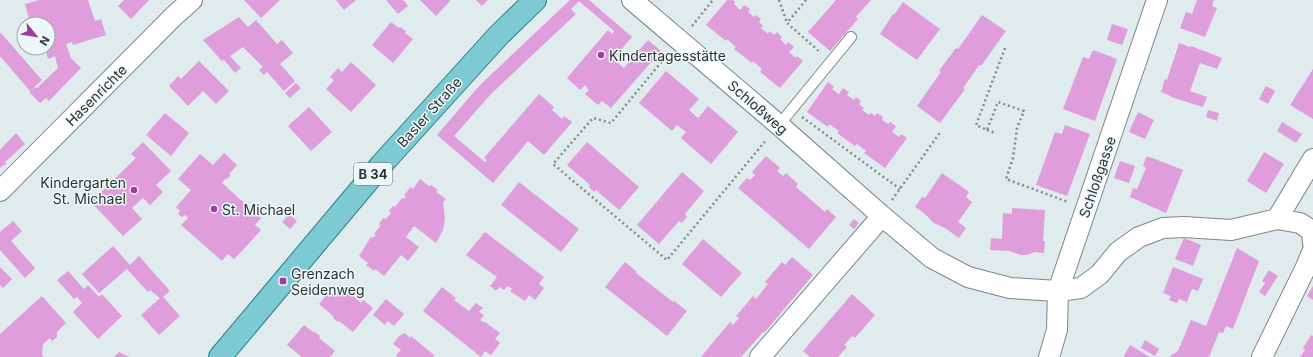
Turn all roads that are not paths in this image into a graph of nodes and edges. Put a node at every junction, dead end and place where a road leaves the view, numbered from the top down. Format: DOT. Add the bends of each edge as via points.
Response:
graph roads {
  1 [pos="192,0"];
  2 [pos="535,0"];
  3 [pos="632,0"];
  4 [pos="1157,0"];
  5 [pos="851,37"];
  6 [pos="779,125"];
  7 [pos="1313,159"];
  8 [pos="0,191"];
  9 [pos="884,211"];
  10 [pos="1277,219"];
  11 [pos="1313,243"];
  12 [pos="1313,250"];
  13 [pos="1058,291"];
  14 [pos="220,357"];
  15 [pos="760,357"];
  16 [pos="1049,357"];
  17 [pos="1262,357"];
  1 -- 8 [label="street, Hasenrichte"];
  2 -- 14 [label="main road, Basler Straße / B 34" via="498,36 382,164"];
  3 -- 6 [label="street, Schloßweg"];
  4 -- 13 [label="street, Schloßgasse"];
  5 -- 6 [label="lane"];
  6 -- 9 [label="street, Schloßweg"];
  7 -- 10 [label="street"];
  9 -- 13 [label="street, Schloßweg" via="932,258 968,277 1010,288"];
  9 -- 15 [label="street"];
  10 -- 11 [label="street" via="1300,223 1312,231"];
  10 -- 13 [label="street, Schloßweg" via="1231,230 1163,228 1139,236 1118,252 1100,274 1081,288"];
  12 -- 17 [label="street"];
  13 -- 16 [label="street, Schloßgasse" via="1057,330"];
}
